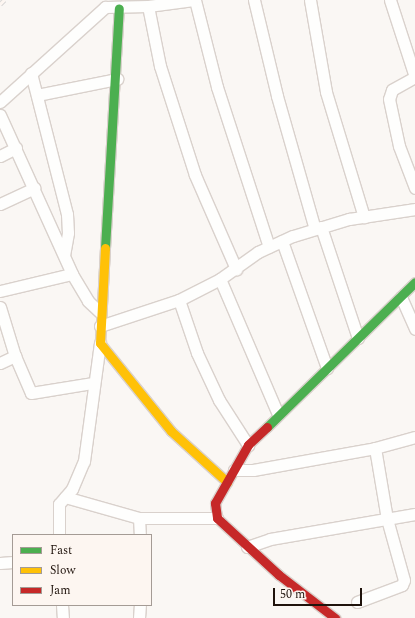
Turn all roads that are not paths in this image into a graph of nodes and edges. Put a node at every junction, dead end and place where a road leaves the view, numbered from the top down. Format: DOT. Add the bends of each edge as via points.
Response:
graph roads {
  1 [pos="194,0"];
  2 [pos="254,0"];
  3 [pos="310,0"];
  4 [pos="390,0"];
  5 [pos="112,5"];
  6 [pos="148,6"];
  7 [pos="31,74"];
  8 [pos="415,77"];
  9 [pos="117,78"];
  10 [pos="37,94"];
  11 [pos="0,102"];
  12 [pos="0,115"];
  13 [pos="16,148"];
  14 [pos="0,156"];
  15 [pos="34,188"];
  16 [pos="415,188"];
  17 [pos="0,204"];
  18 [pos="415,209"];
  19 [pos="364,216"];
  20 [pos="318,228"];
  21 [pos="282,241"];
  22 [pos="269,247"];
  23 [pos="64,255"];
  24 [pos="236,269"];
  25 [pos="72,274"];
  26 [pos="220,279"];
  27 [pos="415,282"];
  28 [pos="0,291"];
  29 [pos="401,297"];
  30 [pos="179,300"];
  31 [pos="0,307"];
  32 [pos="100,312"];
  33 [pos="100,326"];
  34 [pos="415,329"];
  35 [pos="358,338"];
  36 [pos="100,343"];
  37 [pos="15,356"];
  38 [pos="0,363"];
  39 [pos="327,368"];
  40 [pos="93,383"];
  41 [pos="278,414"];
  42 [pos="415,437"];
  43 [pos="248,445"];
  44 [pos="375,448"];
  45 [pos="234,470"];
  46 [pos="227,482"];
  47 [pos="65,497"];
  48 [pos="415,514"];
  49 [pos="139,518"];
  50 [pos="217,518"];
  51 [pos="387,519"];
  52 [pos="59,534"];
  53 [pos="140,534"];
  54 [pos="248,547"];
  55 [pos="12,562"];
  56 [pos="0,563"];
  57 [pos="357,602"];
  58 [pos="62,606"];
  59 [pos="140,606"];
  60 [pos="63,618"];
  61 [pos="139,618"];
  62 [pos="336,618"];
  1 -- 6 [label="street"];
  1 -- 22 [label="street" via="218,87"];
  2 -- 20 [label="street" via="277,96"];
  3 -- 19 [label="street" via="326,92"];
  4 -- 8 [label="street"];
  5 -- 6 [label="street"];
  5 -- 7 [label="street"];
  5 -- 9 [label="street"];
  6 -- 24 [label="street" via="160,66 196,175"];
  7 -- 10 [label="street"];
  7 -- 11 [label="street"];
  8 -- 16 [label="street" via="392,90 389,99 399,146"];
  9 -- 10 [label="street"];
  9 -- 32 [label="street"];
  10 -- 23 [label="street" via="66,214 68,233"];
  12 -- 13 [label="street"];
  13 -- 14 [label="street"];
  13 -- 15 [label="street"];
  15 -- 17 [label="street"];
  15 -- 23 [label="street"];
  18 -- 19 [label="street"];
  19 -- 20 [label="street"];
  20 -- 21 [label="street"];
  20 -- 35 [label="street"];
  21 -- 22 [label="street"];
  21 -- 39 [label="street"];
  22 -- 24 [label="street"];
  23 -- 25 [label="street"];
  24 -- 26 [label="street"];
  25 -- 28 [label="street"];
  25 -- 32 [label="street" via="88,301"];
  26 -- 30 [label="street"];
  26 -- 41 [label="street"];
  27 -- 29 [label="street"];
  29 -- 34 [label="street"];
  29 -- 35 [label="street"];
  30 -- 33 [label="street"];
  30 -- 43 [label="street" via="197,353 219,400"];
  31 -- 37 [label="street"];
  32 -- 33 [label="street"];
  33 -- 36 [label="street"];
  35 -- 39 [label="street"];
  36 -- 40 [label="street"];
  36 -- 46 [label="street" via="171,431"];
  37 -- 38 [label="street"];
  37 -- 40 [label="street" via="31,392"];
  39 -- 41 [label="street"];
  40 -- 47 [label="street" via="84,461"];
  41 -- 43 [label="street"];
  42 -- 44 [label="street"];
  43 -- 45 [label="street"];
  44 -- 45 [label="street" via="253,470"];
  44 -- 51 [label="street"];
  45 -- 46 [label="street"];
  46 -- 50 [label="street" via="215,503"];
  47 -- 49 [label="street"];
  47 -- 52 [label="street" via="59,504"];
  48 -- 51 [label="street"];
  49 -- 50 [label="street"];
  49 -- 53 [label="street"];
  50 -- 54 [label="street"];
  51 -- 54 [label="street" via="270,539"];
  51 -- 57 [label="street" via="404,580 402,586"];
  54 -- 62 [label="street"];
  55 -- 56 [label="street"];
  58 -- 60 [label="street"];
  59 -- 61 [label="street"];
}
